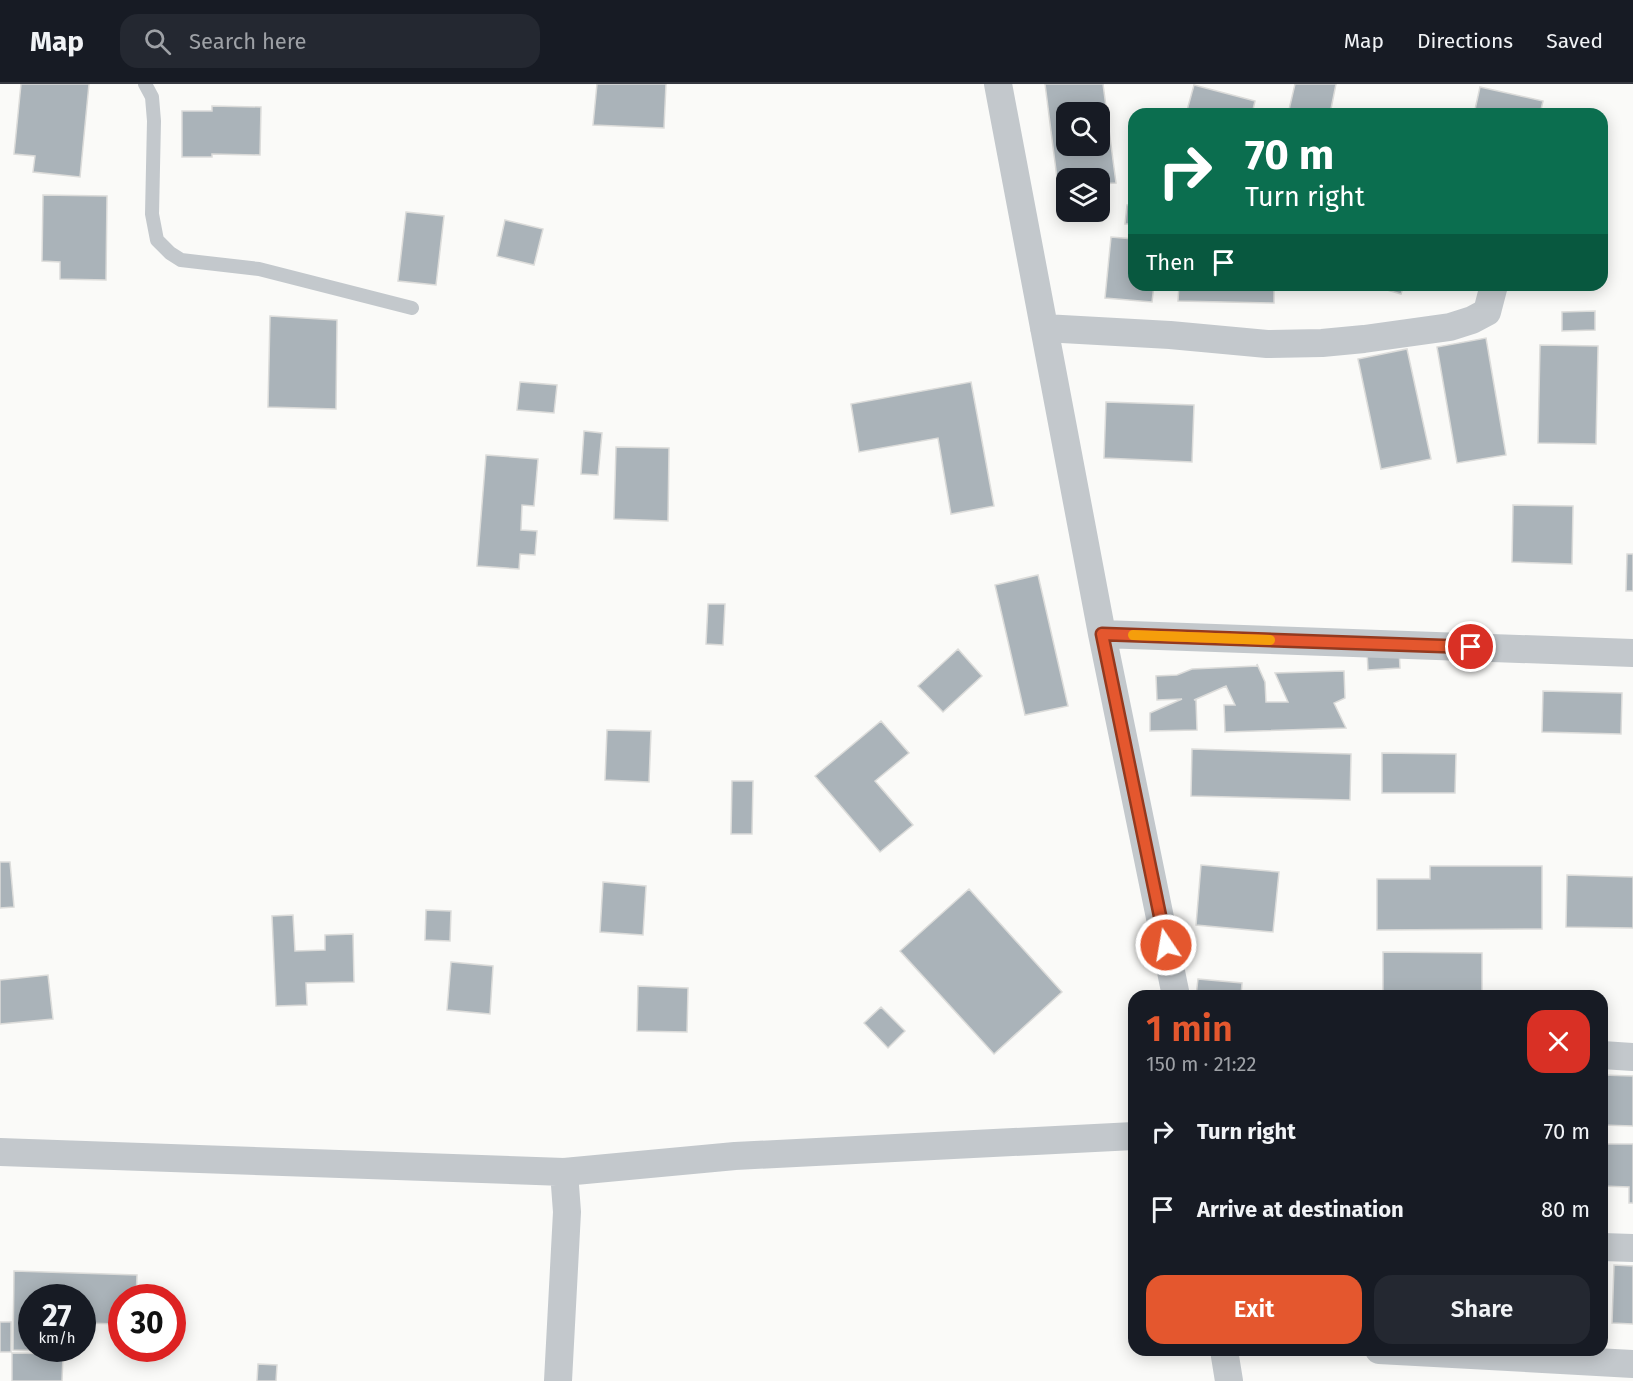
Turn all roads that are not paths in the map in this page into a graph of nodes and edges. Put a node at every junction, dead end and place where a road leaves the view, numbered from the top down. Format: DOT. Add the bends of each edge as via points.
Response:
graph roads {
  1 [pos="146,84"];
  2 [pos="998,84"];
  3 [pos="1492,291"];
  4 [pos="412,308"];
  5 [pos="1044,328"];
  6 [pos="1102,634"];
  7 [pos="1633,653"];
  8 [pos="1175,990"];
  9 [pos="1608,1054"];
  10 [pos="1633,1056"];
  11 [pos="1128,1136"];
  12 [pos="0,1152"];
  13 [pos="564,1172"];
  14 [pos="1608,1247"];
  15 [pos="1633,1248"];
  16 [pos="1225,1356"];
  17 [pos="1488,1356"];
  18 [pos="1633,1364"];
  19 [pos="558,1381"];
  20 [pos="1229,1381"];
  1 -- 4 [label="lane" via="152,97 154,121 152,214 157,240 170,253 181,260 259,269"];
  2 -- 5 [label="street"];
  3 -- 5 [label="street" via="1486,312 1450,327 1322,343 1267,344"];
  5 -- 6 [label="street"];
  6 -- 7 [label="street"];
  6 -- 8 [label="street"];
  9 -- 10 [label="street"];
  11 -- 13 [label="street" via="735,1156"];
  12 -- 13 [label="street"];
  13 -- 19 [label="street" via="567,1212"];
  14 -- 15 [label="street"];
  16 -- 20 [label="street"];
  17 -- 18 [label="street"];
}
